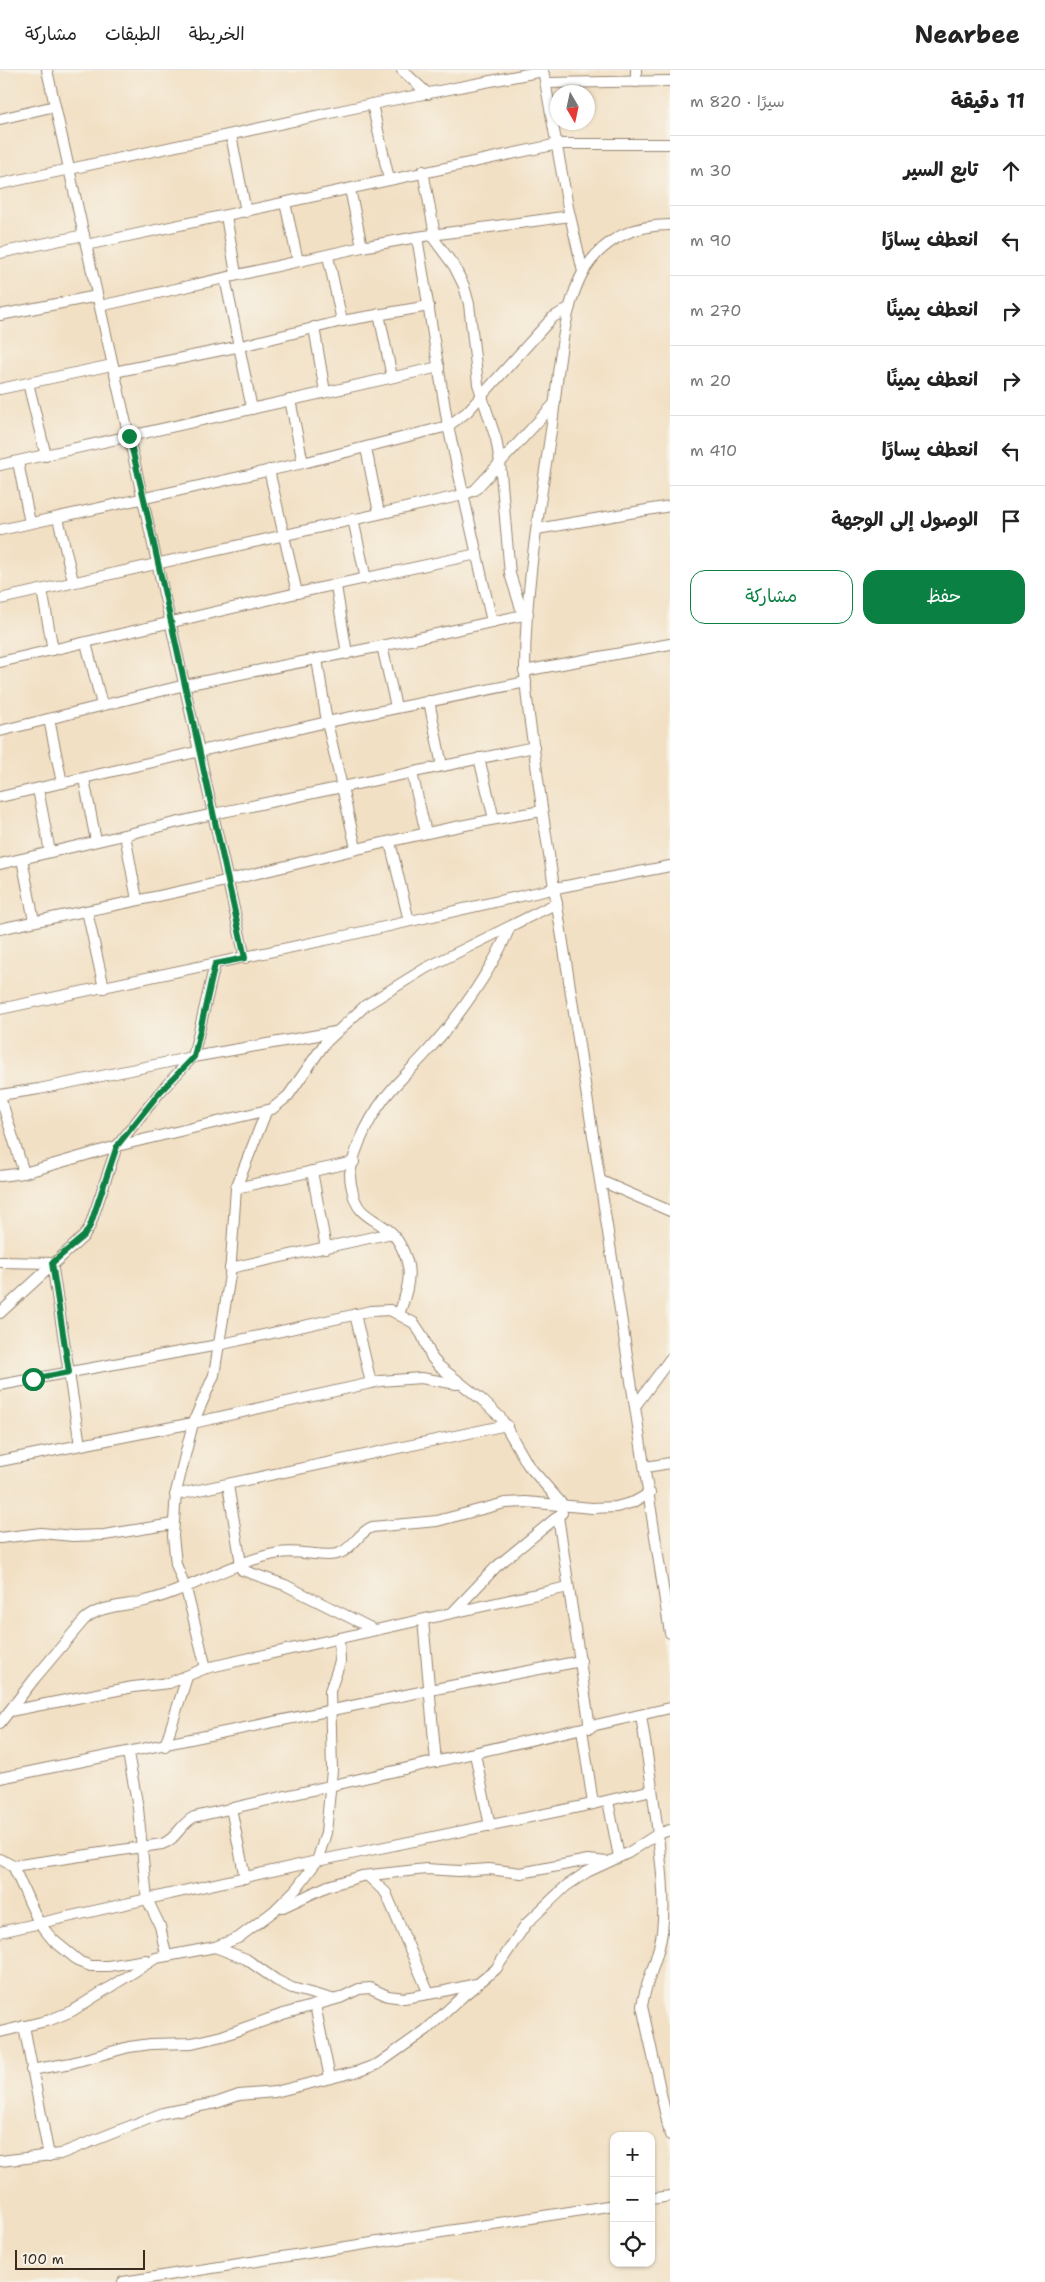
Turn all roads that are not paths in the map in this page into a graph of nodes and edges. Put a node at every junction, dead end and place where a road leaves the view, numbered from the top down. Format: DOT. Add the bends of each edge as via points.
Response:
graph roads {
  1 [pos="47,70"];
  2 [pos="402,70"];
  3 [pos="543,70"];
  4 [pos="636,70"];
  5 [pos="670,81"];
  6 [pos="546,82"];
  7 [pos="636,82"];
  8 [pos="428,94"];
  9 [pos="372,104"];
  10 [pos="55,106"];
  11 [pos="0,119"];
  12 [pos="231,135"];
  13 [pos="558,144"];
  14 [pos="670,144"];
  15 [pos="69,169"];
  16 [pos="422,171"];
  17 [pos="389,180"];
  18 [pos="0,184"];
  19 [pos="350,189"];
  20 [pos="285,203"];
  21 [pos="246,212"];
  22 [pos="226,216"];
  23 [pos="570,216"];
  24 [pos="670,225"];
  25 [pos="84,235"];
  26 [pos="433,235"];
  27 [pos="417,237"];
  28 [pos="86,245"];
  29 [pos="362,247"];
  30 [pos="0,253"];
  31 [pos="328,256"];
  32 [pos="298,261"];
  33 [pos="583,272"];
  34 [pos="236,274"];
  35 [pos="225,278"];
  36 [pos="99,301"];
  37 [pos="429,306"];
  38 [pos="570,307"];
  39 [pos="379,314"];
  40 [pos="0,315"];
  41 [pos="342,321"];
  42 [pos="314,327"];
  43 [pos="241,346"];
  44 [pos="438,366"];
  45 [pos="113,369"];
  46 [pos="392,377"];
  47 [pos="28,383"];
  48 [pos="0,389"];
  49 [pos="325,392"];
  50 [pos="481,396"];
  51 [pos="290,400"];
  52 [pos="555,402"];
  53 [pos="252,409"];
  54 [pos="448,426"];
  55 [pos="129,436"];
  56 [pos="366,448"];
  57 [pos="46,456"];
  58 [pos="18,462"];
  59 [pos="500,462"];
  60 [pos="302,463"];
  61 [pos="0,465"];
  62 [pos="269,470"];
  63 [pos="463,495"];
  64 [pos="144,499"];
  65 [pos="670,506"];
  66 [pos="379,513"];
  67 [pos="58,518"];
  68 [pos="353,519"];
  69 [pos="30,523"];
  70 [pos="537,529"];
  71 [pos="0,530"];
  72 [pos="282,534"];
  73 [pos="477,554"];
  74 [pos="158,563"];
  75 [pos="366,579"];
  76 [pos="74,581"];
  77 [pos="336,586"];
  78 [pos="42,590"];
  79 [pos="297,593"];
  80 [pos="0,599"];
  81 [pos="526,614"];
  82 [pos="492,622"];
  83 [pos="171,624"];
  84 [pos="86,643"];
  85 [pos="670,644"];
  86 [pos="382,646"];
  87 [pos="53,650"];
  88 [pos="347,654"];
  89 [pos="317,659"];
  90 [pos="0,662"];
  91 [pos="524,671"];
  92 [pos="526,682"];
  93 [pos="185,685"];
  94 [pos="429,700"];
  95 [pos="102,705"];
  96 [pos="396,708"];
  97 [pos="49,719"];
  98 [pos="327,722"];
  99 [pos="0,731"];
  100 [pos="534,746"];
  101 [pos="200,751"];
  102 [pos="479,758"];
  103 [pos="442,766"];
  104 [pos="412,772"];
  105 [pos="84,779"];
  106 [pos="62,783"];
  107 [pos="342,787"];
  108 [pos="38,789"];
  109 [pos="0,797"];
  110 [pos="542,811"];
  111 [pos="213,814"];
  112 [pos="494,819"];
  113 [pos="426,833"];
  114 [pos="125,835"];
  115 [pos="96,841"];
  116 [pos="390,842"];
  117 [pos="356,848"];
  118 [pos="50,852"];
  119 [pos="22,859"];
  120 [pos="0,864"];
  121 [pos="670,866"];
  122 [pos="228,880"];
  123 [pos="554,888"];
  124 [pos="137,900"];
  125 [pos="557,903"];
  126 [pos="87,911"];
  127 [pos="34,921"];
  128 [pos="409,921"];
  129 [pos="510,927"];
  130 [pos="0,929"];
  131 [pos="245,958"];
  132 [pos="215,964"];
  133 [pos="104,988"];
  134 [pos="0,1009"];
  135 [pos="336,1032"];
  136 [pos="194,1057"];
  137 [pos="0,1095"];
  138 [pos="266,1112"];
  139 [pos="117,1146"];
  140 [pos="354,1162"];
  141 [pos="312,1171"];
  142 [pos="24,1173"];
  143 [pos="0,1176"];
  144 [pos="601,1181"];
  145 [pos="236,1188"];
  146 [pos="670,1211"];
  147 [pos="392,1233"];
  148 [pos="326,1248"];
  149 [pos="0,1262"];
  150 [pos="52,1263"];
  151 [pos="230,1268"];
  152 [pos="0,1313"];
  153 [pos="355,1314"];
  154 [pos="399,1314"];
  155 [pos="218,1345"];
  156 [pos="670,1359"];
  157 [pos="69,1372"];
  158 [pos="371,1383"];
  159 [pos="0,1385"];
  160 [pos="464,1386"];
  161 [pos="636,1404"];
  162 [pos="193,1423"];
  163 [pos="507,1425"];
  164 [pos="80,1445"];
  165 [pos="0,1461"];
  166 [pos="670,1462"];
  167 [pos="646,1467"];
  168 [pos="228,1486"];
  169 [pos="650,1493"];
  170 [pos="175,1495"];
  171 [pos="567,1506"];
  172 [pos="558,1516"];
  173 [pos="173,1524"];
  174 [pos="0,1538"];
  175 [pos="240,1565"];
  176 [pos="185,1587"];
  177 [pos="568,1588"];
  178 [pos="452,1613"];
  179 [pos="423,1620"];
  180 [pos="375,1630"];
  181 [pos="670,1633"];
  182 [pos="339,1638"];
  183 [pos="581,1661"];
  184 [pos="206,1668"];
  185 [pos="188,1677"];
  186 [pos="430,1690"];
  187 [pos="670,1708"];
  188 [pos="10,1711"];
  189 [pos="331,1711"];
  190 [pos="641,1715"];
  191 [pos="0,1723"];
  192 [pos="586,1728"];
  193 [pos="165,1746"];
  194 [pos="128,1753"];
  195 [pos="475,1754"];
  196 [pos="436,1762"];
  197 [pos="0,1778"];
  198 [pos="332,1784"];
  199 [pos="652,1790"];
  200 [pos="608,1800"];
  201 [pos="593,1804"];
  202 [pos="231,1808"];
  203 [pos="490,1826"];
  204 [pos="670,1830"];
  205 [pos="658,1834"];
  206 [pos="141,1846"];
  207 [pos="619,1857"];
  208 [pos="0,1859"];
  209 [pos="316,1860"];
  210 [pos="608,1862"];
  211 [pos="13,1866"];
  212 [pos="368,1876"];
  213 [pos="245,1878"];
  214 [pos="147,1899"];
  215 [pos="274,1911"];
  216 [pos="39,1923"];
  217 [pos="0,1932"];
  218 [pos="215,1947"];
  219 [pos="166,1955"];
  220 [pos="152,1960"];
  221 [pos="481,1981"];
  222 [pos="429,1994"];
  223 [pos="335,1999"];
  224 [pos="314,2005"];
  225 [pos="24,2026"];
  226 [pos="0,2032"];
  227 [pos="31,2070"];
  228 [pos="330,2078"];
  229 [pos="670,2135"];
  230 [pos="49,2156"];
  231 [pos="0,2161"];
  232 [pos="670,2196"];
  233 [pos="655,2198"];
  234 [pos="610,2206"];
  235 [pos="123,2282"];
  1 -- 10 [label="street"];
  2 -- 8 [label="street"];
  3 -- 6 [label="street"];
  3 -- 8 [label="street"];
  4 -- 7 [label="street"];
  5 -- 7 [label="street"];
  6 -- 7 [label="street"];
  6 -- 13 [label="street"];
  8 -- 9 [label="street"];
  9 -- 12 [label="street"];
  9 -- 17 [label="street"];
  10 -- 11 [label="street"];
  10 -- 15 [label="street"];
  12 -- 15 [label="street"];
  12 -- 21 [label="street"];
  13 -- 14 [label="street"];
  13 -- 16 [label="street"];
  13 -- 23 [label="street"];
  15 -- 18 [label="street"];
  15 -- 25 [label="street"];
  16 -- 17 [label="street"];
  16 -- 26 [label="street"];
  17 -- 19 [label="street"];
  19 -- 20 [label="street"];
  19 -- 29 [label="street"];
  20 -- 21 [label="street"];
  20 -- 32 [label="street"];
  21 -- 22 [label="street"];
  22 -- 28 [label="street"];
  22 -- 34 [label="street"];
  23 -- 26 [label="street"];
  23 -- 33 [label="street"];
  24 -- 33 [label="street" via="640,228 622,234 603,246"];
  25 -- 28 [label="street"];
  25 -- 30 [label="street"];
  26 -- 27 [label="street"];
  26 -- 50 [label="street" via="464,286"];
  27 -- 29 [label="street"];
  27 -- 37 [label="street"];
  28 -- 36 [label="street"];
  29 -- 31 [label="street"];
  31 -- 32 [label="street"];
  31 -- 41 [label="street"];
  32 -- 34 [label="street"];
  33 -- 38 [label="street"];
  34 -- 35 [label="street"];
  35 -- 36 [label="street"];
  35 -- 43 [label="street"];
  36 -- 40 [label="street"];
  36 -- 45 [label="street"];
  37 -- 39 [label="street"];
  37 -- 44 [label="street"];
  38 -- 50 [label="street" via="552,318"];
  38 -- 52 [label="street"];
  39 -- 41 [label="street"];
  39 -- 46 [label="street"];
  41 -- 42 [label="street"];
  42 -- 43 [label="street"];
  42 -- 49 [label="street"];
  43 -- 45 [label="street"];
  43 -- 53 [label="street"];
  44 -- 46 [label="street"];
  44 -- 54 [label="street"];
  45 -- 47 [label="street"];
  45 -- 55 [label="street"];
  46 -- 49 [label="street"];
  47 -- 48 [label="street"];
  47 -- 57 [label="street"];
  49 -- 51 [label="street"];
  50 -- 54 [label="street"];
  50 -- 59 [label="street" via="496,439"];
  51 -- 53 [label="street"];
  51 -- 60 [label="street"];
  52 -- 59 [label="street"];
  52 -- 70 [label="street"];
  53 -- 55 [label="street"];
  54 -- 56 [label="street"];
  54 -- 63 [label="street"];
  55 -- 57 [label="street"];
  55 -- 64 [label="street"];
  56 -- 60 [label="street"];
  56 -- 66 [label="street"];
  57 -- 58 [label="street"];
  58 -- 61 [label="street"];
  58 -- 69 [label="street"];
  59 -- 63 [label="street" via="475,490"];
  59 -- 81 [label="street" via="510,574"];
  60 -- 62 [label="street"];
  62 -- 64 [label="street"];
  62 -- 72 [label="street"];
  63 -- 66 [label="street"];
  63 -- 73 [label="street"];
  64 -- 67 [label="street"];
  64 -- 74 [label="street"];
  65 -- 70 [label="street"];
  66 -- 68 [label="street"];
  67 -- 69 [label="street"];
  67 -- 76 [label="street"];
  68 -- 72 [label="street"];
  68 -- 75 [label="street"];
  69 -- 71 [label="street"];
  70 -- 81 [label="street"];
  72 -- 74 [label="street"];
  72 -- 79 [label="street"];
  73 -- 75 [label="street"];
  73 -- 82 [label="street"];
  74 -- 76 [label="street"];
  74 -- 83 [label="street"];
  75 -- 77 [label="street"];
  76 -- 78 [label="street"];
  77 -- 79 [label="street"];
  77 -- 88 [label="street"];
  78 -- 80 [label="street"];
  78 -- 87 [label="street"];
  79 -- 83 [label="street"];
  81 -- 82 [label="street"];
  81 -- 91 [label="street"];
  82 -- 86 [label="street"];
  83 -- 84 [label="street"];
  83 -- 93 [label="street"];
  84 -- 87 [label="street"];
  84 -- 95 [label="street"];
  85 -- 91 [label="street"];
  86 -- 88 [label="street"];
  86 -- 96 [label="street"];
  87 -- 90 [label="street"];
  88 -- 89 [label="street"];
  89 -- 93 [label="street"];
  89 -- 98 [label="street"];
  91 -- 92 [label="street"];
  92 -- 94 [label="street"];
  92 -- 100 [label="street"];
  93 -- 95 [label="street"];
  93 -- 101 [label="street"];
  94 -- 96 [label="street"];
  94 -- 103 [label="street"];
  95 -- 97 [label="street"];
  96 -- 98 [label="street"];
  97 -- 99 [label="street"];
  97 -- 106 [label="street"];
  98 -- 101 [label="street"];
  98 -- 107 [label="street"];
  100 -- 102 [label="street"];
  100 -- 110 [label="street"];
  101 -- 105 [label="street"];
  101 -- 111 [label="street"];
  102 -- 103 [label="street"];
  102 -- 112 [label="street"];
  103 -- 104 [label="street"];
  104 -- 107 [label="street"];
  104 -- 113 [label="street"];
  105 -- 106 [label="street"];
  105 -- 115 [label="street"];
  106 -- 108 [label="street"];
  107 -- 111 [label="street"];
  107 -- 117 [label="street"];
  108 -- 109 [label="street"];
  108 -- 118 [label="street"];
  110 -- 112 [label="street"];
  110 -- 123 [label="street"];
  111 -- 114 [label="street"];
  111 -- 122 [label="street"];
  112 -- 113 [label="street"];
  113 -- 116 [label="street"];
  114 -- 115 [label="street"];
  114 -- 124 [label="street"];
  115 -- 118 [label="street"];
  116 -- 117 [label="street"];
  116 -- 128 [label="street"];
  117 -- 122 [label="street"];
  118 -- 119 [label="street"];
  119 -- 120 [label="street"];
  119 -- 127 [label="street"];
  121 -- 123 [label="street"];
  122 -- 124 [label="street"];
  122 -- 131 [label="street"];
  123 -- 125 [label="street"];
  123 -- 128 [label="street"];
  124 -- 126 [label="street"];
  125 -- 129 [label="street"];
  125 -- 144 [label="street"];
  126 -- 127 [label="street"];
  126 -- 133 [label="street"];
  127 -- 130 [label="street"];
  128 -- 131 [label="street"];
  129 -- 135 [label="street" via="396,986 366,1005"];
  129 -- 140 [label="street" via="502,947 460,1011 390,1091 360,1139"];
  131 -- 132 [label="street"];
  132 -- 133 [label="street"];
  132 -- 136 [label="street"];
  133 -- 134 [label="street"];
  135 -- 136 [label="street"];
  135 -- 138 [label="street" via="288,1096"];
  136 -- 137 [label="street"];
  136 -- 139 [label="street" via="160,1092"];
  137 -- 142 [label="street"];
  138 -- 139 [label="street"];
  138 -- 145 [label="street"];
  139 -- 142 [label="street"];
  139 -- 150 [label="street" via="90,1226 84,1236"];
  140 -- 141 [label="street"];
  140 -- 147 [label="street" via="350,1175 354,1201 360,1211"];
  141 -- 145 [label="street"];
  141 -- 148 [label="street"];
  142 -- 143 [label="street"];
  144 -- 146 [label="street"];
  144 -- 161 [label="street"];
  145 -- 151 [label="street"];
  147 -- 148 [label="street"];
  147 -- 154 [label="street" via="409,1266"];
  148 -- 151 [label="street"];
  149 -- 150 [label="street"];
  150 -- 152 [label="street"];
  150 -- 157 [label="street"];
  151 -- 155 [label="street"];
  153 -- 154 [label="street" via="382,1309"];
  153 -- 155 [label="street"];
  153 -- 158 [label="street"];
  154 -- 160 [label="street" via="414,1323 438,1366"];
  155 -- 157 [label="street"];
  155 -- 162 [label="street" via="214,1375"];
  156 -- 161 [label="street"];
  157 -- 159 [label="street"];
  157 -- 164 [label="street"];
  158 -- 160 [label="street" via="421,1378"];
  158 -- 162 [label="street"];
  160 -- 163 [label="street"];
  161 -- 167 [label="street"];
  162 -- 164 [label="street"];
  162 -- 170 [label="street"];
  163 -- 168 [label="street"];
  163 -- 171 [label="street" via="528,1466"];
  164 -- 165 [label="street"];
  166 -- 167 [label="street"];
  167 -- 169 [label="street"];
  168 -- 170 [label="street"];
  168 -- 175 [label="street"];
  169 -- 171 [label="street" via="616,1507"];
  169 -- 181 [label="street"];
  170 -- 173 [label="street"];
  171 -- 172 [label="street"];
  171 -- 175 [label="street" via="505,1503 437,1521 372,1527 339,1554 289,1552"];
  172 -- 177 [label="street"];
  172 -- 178 [label="street" via="496,1567"];
  173 -- 174 [label="street" via="119,1534 73,1536 36,1533"];
  173 -- 176 [label="street" via="176,1564"];
  175 -- 176 [label="street"];
  175 -- 180 [label="street" via="243,1571 285,1585"];
  176 -- 184 [label="street"];
  176 -- 188 [label="street" via="88,1616"];
  177 -- 178 [label="street"];
  177 -- 183 [label="street"];
  178 -- 179 [label="street"];
  179 -- 180 [label="street"];
  179 -- 186 [label="street"];
  180 -- 182 [label="street"];
  182 -- 184 [label="street"];
  182 -- 189 [label="street" via="340,1662 330,1691"];
  183 -- 186 [label="street"];
  183 -- 192 [label="street"];
  184 -- 185 [label="street"];
  185 -- 188 [label="street"];
  185 -- 193 [label="street"];
  186 -- 189 [label="street"];
  186 -- 196 [label="street"];
  187 -- 190 [label="street"];
  188 -- 191 [label="street"];
  189 -- 193 [label="street"];
  189 -- 198 [label="street"];
  190 -- 192 [label="street"];
  190 -- 199 [label="street"];
  192 -- 195 [label="street"];
  192 -- 201 [label="street"];
  193 -- 194 [label="street"];
  194 -- 197 [label="street"];
  194 -- 206 [label="street"];
  195 -- 196 [label="street"];
  195 -- 203 [label="street"];
  196 -- 198 [label="street"];
  198 -- 202 [label="street"];
  198 -- 209 [label="street" via="326,1833"];
  199 -- 200 [label="street"];
  199 -- 205 [label="street"];
  200 -- 201 [label="street"];
  200 -- 207 [label="street"];
  201 -- 203 [label="street"];
  202 -- 206 [label="street" via="189,1819 172,1840"];
  202 -- 213 [label="street"];
  203 -- 209 [label="street"];
  204 -- 205 [label="street"];
  205 -- 207 [label="street"];
  205 -- 229 [label="street" via="662,1931 642,2006"];
  206 -- 211 [label="street"];
  206 -- 214 [label="street"];
  207 -- 210 [label="street"];
  208 -- 211 [label="street"];
  209 -- 213 [label="street"];
  209 -- 215 [label="street" via="296,1889"];
  210 -- 212 [label="street" via="588,1860 521,1873 489,1869 433,1869"];
  210 -- 221 [label="street" via="587,1872 551,1899 520,1931 496,1969"];
  211 -- 216 [label="street"];
  212 -- 215 [label="street" via="328,1886"];
  212 -- 222 [label="street" via="386,1893"];
  213 -- 214 [label="street"];
  214 -- 216 [label="street"];
  214 -- 219 [label="street" via="160,1926"];
  215 -- 218 [label="street" via="238,1938"];
  216 -- 217 [label="street"];
  216 -- 220 [label="street" via="68,1953 91,1966"];
  218 -- 219 [label="street"];
  218 -- 223 [label="street" via="246,1958 292,1988"];
  219 -- 220 [label="street"];
  220 -- 225 [label="street" via="72,2011"];
  221 -- 222 [label="street"];
  221 -- 228 [label="street" via="426,2030 385,2060 366,2069"];
  222 -- 223 [label="street" via="398,1998 364,1988"];
  223 -- 224 [label="street"];
  224 -- 227 [label="street" via="199,2042 129,2047"];
  224 -- 228 [label="street"];
  225 -- 226 [label="street"];
  225 -- 227 [label="street"];
  227 -- 230 [label="street"];
  228 -- 230 [label="street" via="276,2092 239,2095 163,2113 78,2148"];
  230 -- 231 [label="street"];
  232 -- 233 [label="street"];
  234 -- 235 [label="street"];
}
